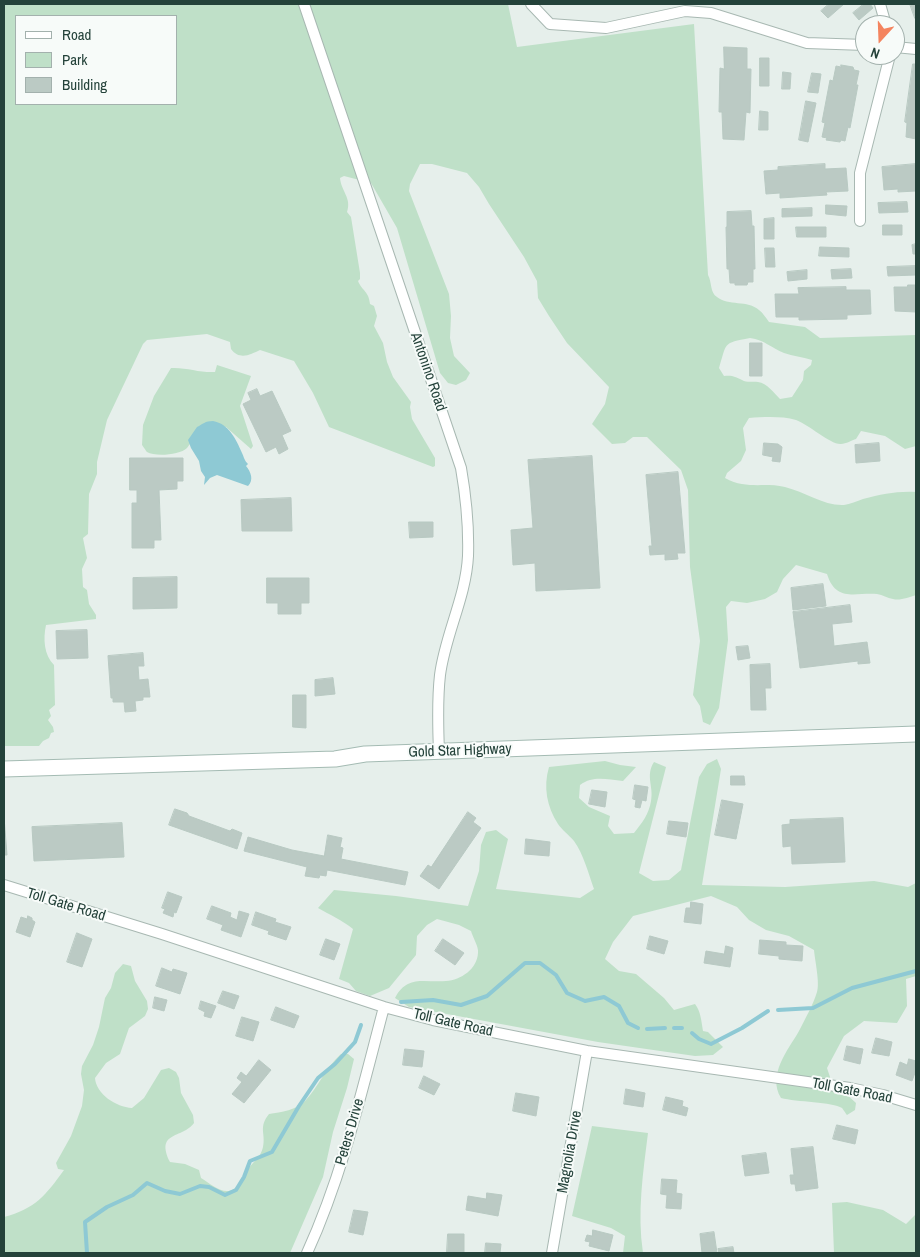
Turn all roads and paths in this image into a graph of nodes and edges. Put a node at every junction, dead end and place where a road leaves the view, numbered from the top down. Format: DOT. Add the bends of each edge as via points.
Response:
graph roads {
  1 [pos="304,4"];
  2 [pos="530,4"];
  3 [pos="855,45"];
  4 [pos="887,65"];
  5 [pos="860,221"];
  6 [pos="916,734"];
  7 [pos="439,752"];
  8 [pos="4,769"];
  9 [pos="4,885"];
  10 [pos="384,1007"];
  11 [pos="587,1050"];
  12 [pos="916,1105"];
  13 [pos="306,1253"];
  14 [pos="552,1253"];
  1 -- 7 [label="street, Antonino Road" via="460,468 468,516 468,557 440,674"];
  2 -- 3 [label="street" via="550,24 606,28 685,11 711,12 807,43"];
  4 -- 5 [label="street" via="860,173"];
  6 -- 7 [label="main road, Gold Star Highway"];
  7 -- 8 [label="main road, Gold Star Highway" via="365,754 335,760"];
  9 -- 10 [label="street, Toll Gate Road"];
  10 -- 11 [label="street, Toll Gate Road"];
  10 -- 13 [label="street, Peters Drive" via="336,1180"];
  11 -- 12 [label="street, Toll Gate Road" via="850,1088"];
  11 -- 14 [label="street, Magnolia Drive"];
}
